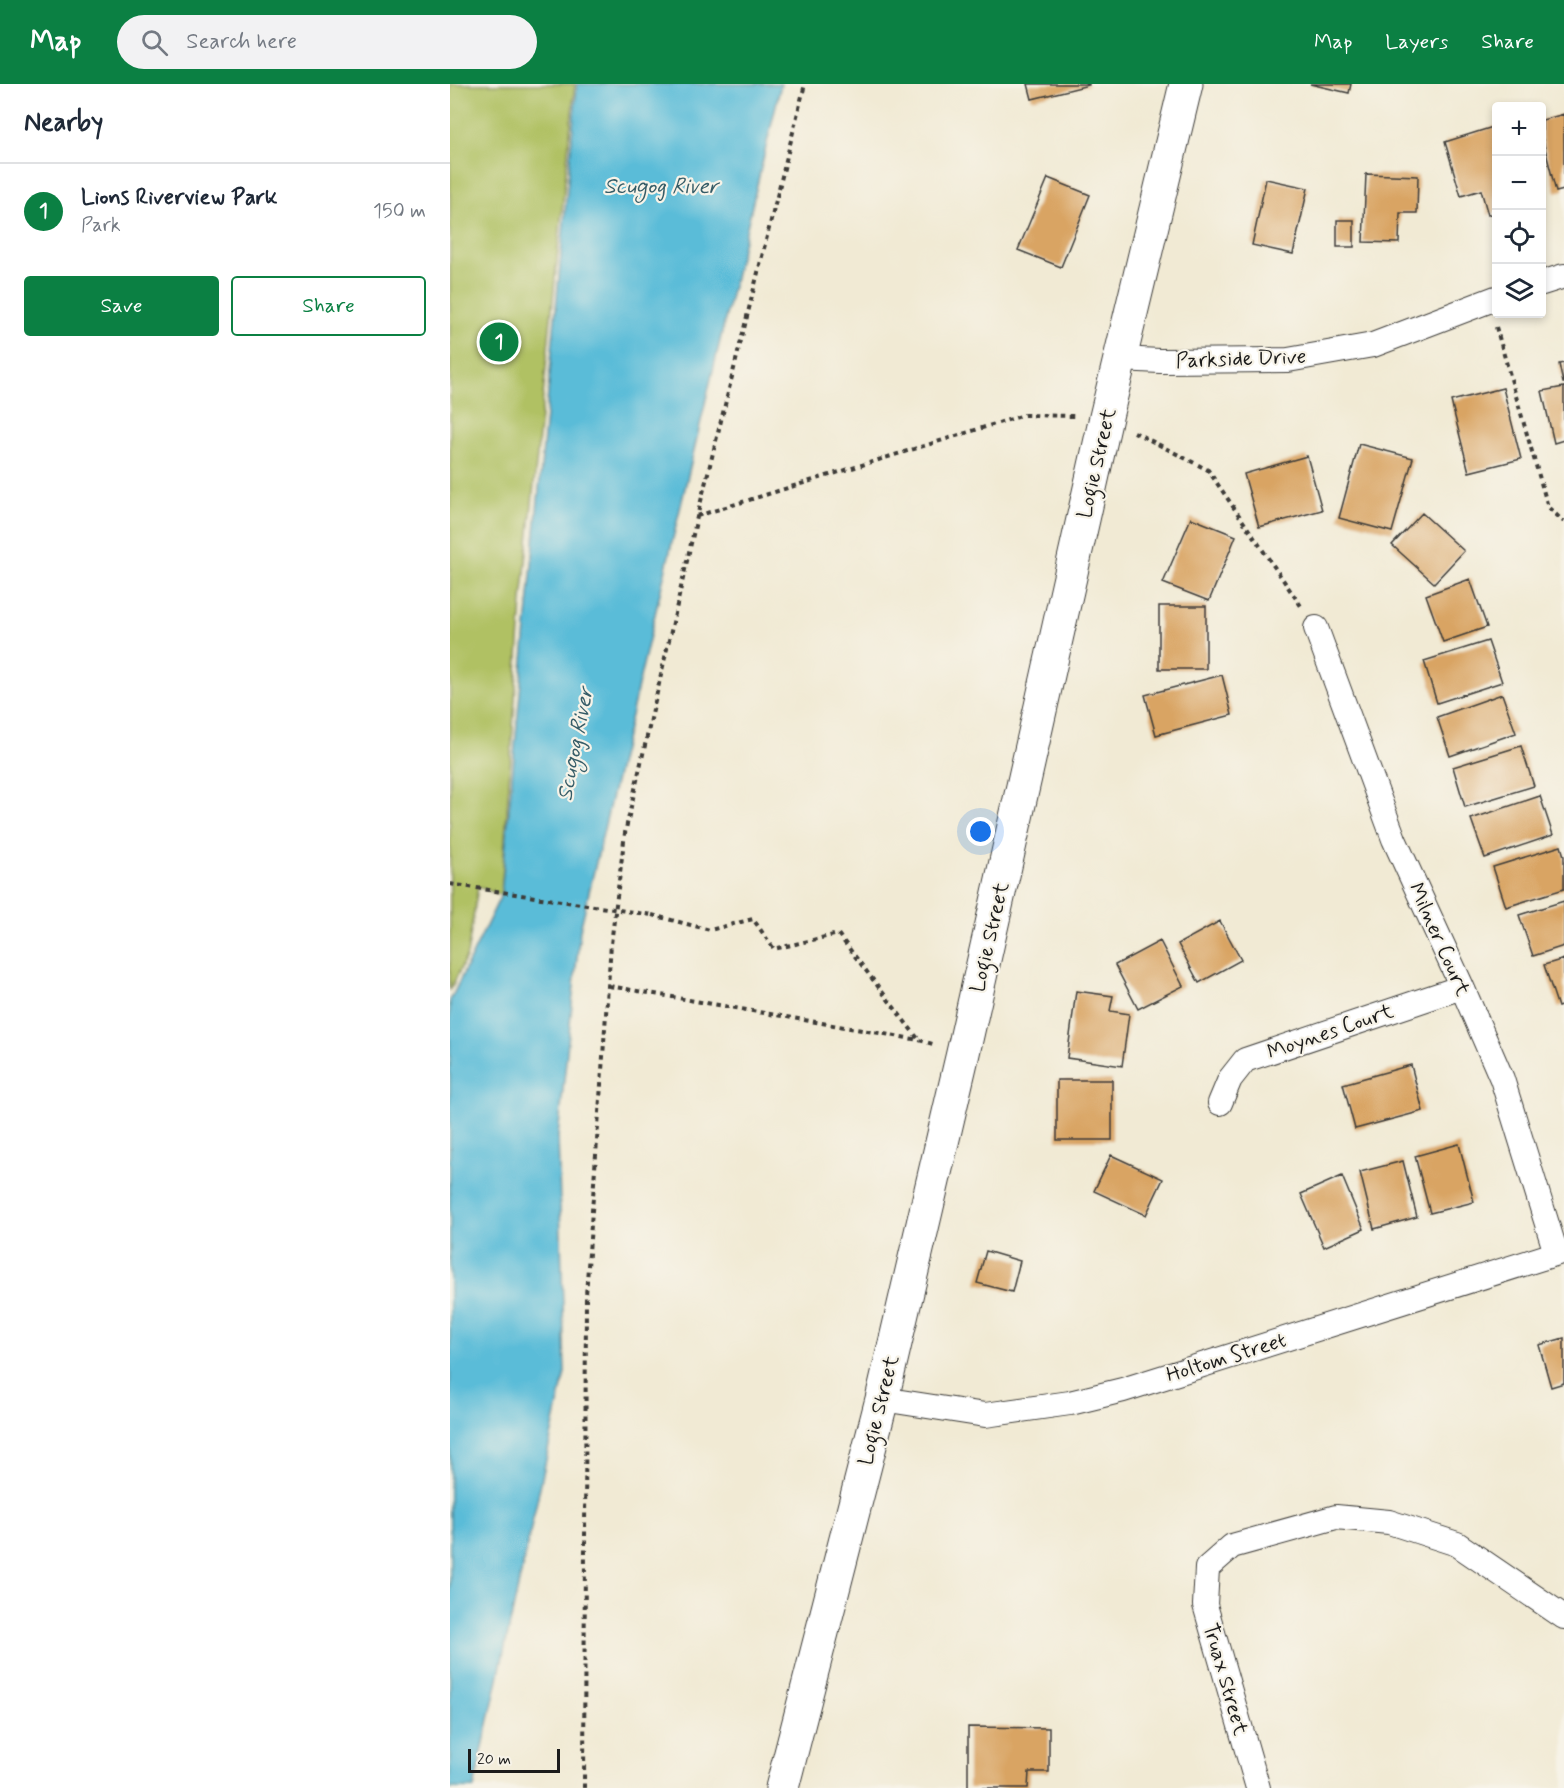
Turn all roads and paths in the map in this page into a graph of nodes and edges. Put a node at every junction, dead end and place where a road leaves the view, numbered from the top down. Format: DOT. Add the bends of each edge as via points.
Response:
graph roads {
  1 [pos="805,84"];
  2 [pos="1186,84"];
  3 [pos="1564,276"];
  4 [pos="1546,282"];
  5 [pos="1492,299"];
  6 [pos="1498,318"];
  7 [pos="1120,359"];
  8 [pos="1106,417"];
  9 [pos="697,517"];
  10 [pos="1564,522"];
  11 [pos="1316,628"];
  12 [pos="450,884"];
  13 [pos="609,986"];
  14 [pos="1462,987"];
  15 [pos="1220,1103"];
  16 [pos="1560,1252"];
  17 [pos="882,1399"];
  18 [pos="1564,1617"];
  19 [pos="584,1788"];
  20 [pos="782,1788"];
  21 [pos="1258,1788"];
  1 -- 9 [label="path"];
  2 -- 7 [label="street, Logie Street"];
  3 -- 4 [label="street"];
  5 -- 7 [label="street, Parkside Drive" via="1373,345 1288,360"];
  6 -- 10 [label="path" via="1548,507"];
  7 -- 8 [label="street, Logie Street"];
  8 -- 9 [label="path" via="1024,416"];
  8 -- 11 [label="path" via="1208,470"];
  8 -- 17 [label="street, Logie Street"];
  9 -- 13 [label="path" via="625,833"];
  11 -- 14 [label="street, Milner Court" via="1395,839"];
  12 -- 13 [label="path, bridge" via="652,915 710,930 753,919 774,949 838,934 919,1040"];
  13 -- 19 [label="path" via="586,1295"];
  14 -- 15 [label="street, Moynes Court" via="1245,1060 1230,1079"];
  14 -- 16 [label="street, Milner Court" via="1502,1079"];
  16 -- 17 [label="street, Holtom Street" via="1070,1403 986,1415"];
  17 -- 20 [label="street, Logie Street"];
  18 -- 21 [label="street, Truax Street" via="1457,1544 1389,1522 1336,1517 1232,1546 1207,1568 1204,1605"];
}
